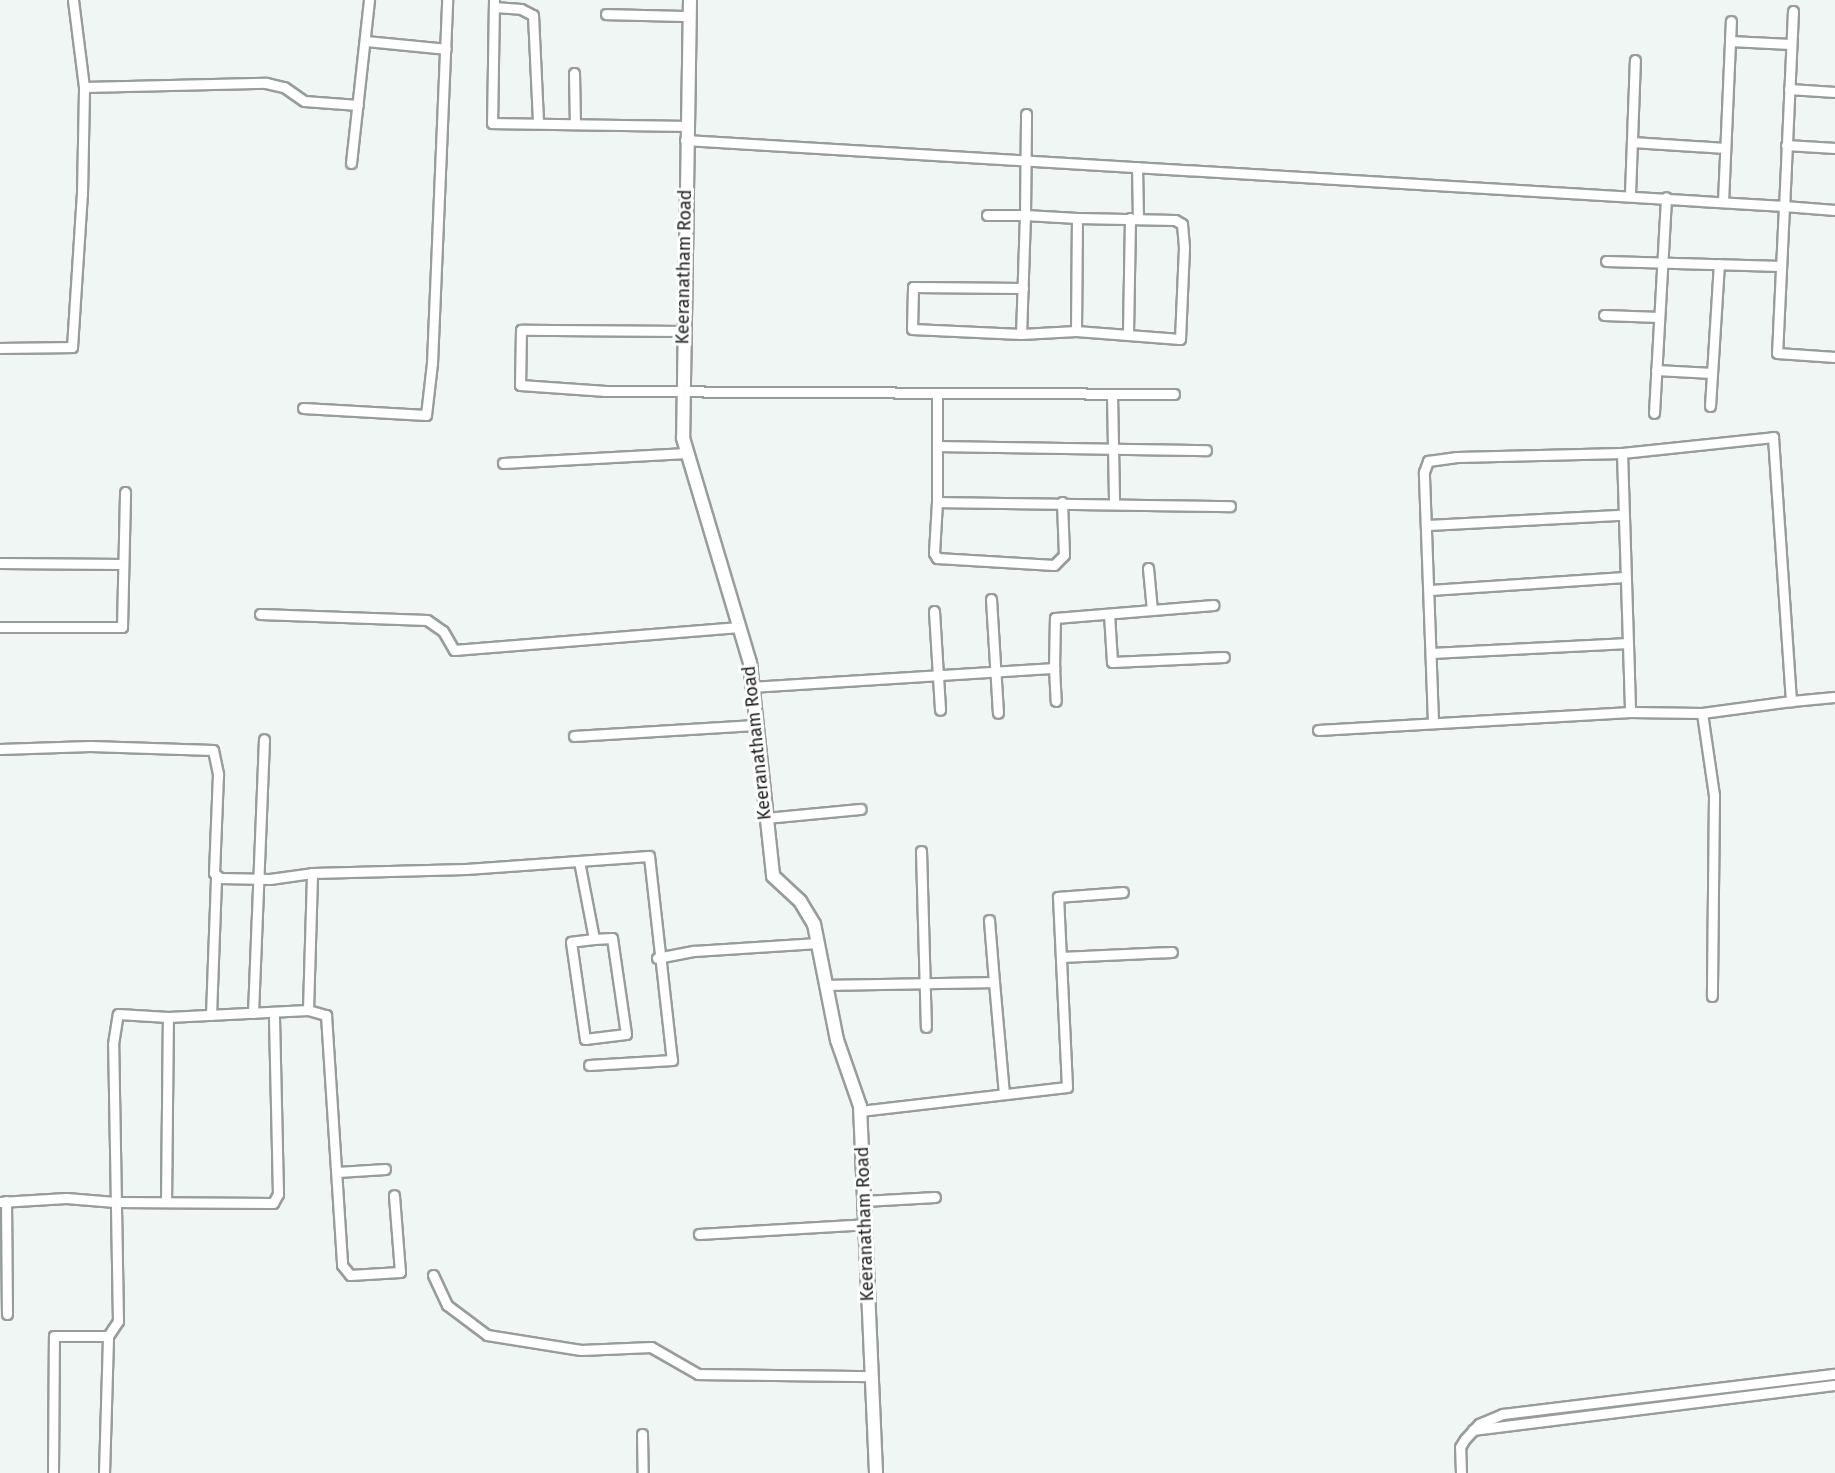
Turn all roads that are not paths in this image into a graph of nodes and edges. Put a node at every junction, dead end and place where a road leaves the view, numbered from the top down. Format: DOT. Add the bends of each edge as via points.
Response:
graph roads {
  1 [pos="73,0"];
  2 [pos="369,0"];
  3 [pos="447,0"];
  4 [pos="690,0"];
  5 [pos="494,4"];
  6 [pos="1793,11"];
  7 [pos="606,14"];
  8 [pos="690,16"];
  9 [pos="1731,21"];
  10 [pos="365,41"];
  11 [pos="1730,41"];
  12 [pos="1790,44"];
  13 [pos="446,49"];
  14 [pos="1635,60"];
  15 [pos="574,73"];
  16 [pos="84,87"];
  17 [pos="1789,89"];
  18 [pos="1835,92"];
  19 [pos="358,105"];
  20 [pos="1026,114"];
  21 [pos="538,123"];
  22 [pos="575,124"];
  23 [pos="686,126"];
  24 [pos="685,140"];
  25 [pos="1632,142"];
  26 [pos="1786,145"];
  27 [pos="1725,148"];
  28 [pos="1835,148"];
  29 [pos="1026,160"];
  30 [pos="351,163"];
  31 [pos="1137,167"];
  32 [pos="1630,194"];
  33 [pos="1666,197"];
  34 [pos="1723,202"];
  35 [pos="1784,207"];
  36 [pos="1835,210"];
  37 [pos="987,216"];
  38 [pos="1025,216"];
  39 [pos="1077,218"];
  40 [pos="1134,218"];
  41 [pos="1606,261"];
  42 [pos="1663,262"];
  43 [pos="1719,264"];
  44 [pos="1781,266"];
  45 [pos="1023,288"];
  46 [pos="1604,315"];
  47 [pos="1659,317"];
  48 [pos="684,332"];
  49 [pos="1076,332"];
  50 [pos="1021,333"];
  51 [pos="1128,333"];
  52 [pos="0,348"];
  53 [pos="1835,357"];
  54 [pos="1656,370"];
  55 [pos="1712,373"];
  56 [pos="681,390"];
  57 [pos="937,394"];
  58 [pos="1112,394"];
  59 [pos="1174,394"];
  60 [pos="1710,406"];
  61 [pos="303,408"];
  62 [pos="1654,413"];
  63 [pos="939,446"];
  64 [pos="1112,447"];
  65 [pos="1206,450"];
  66 [pos="687,453"];
  67 [pos="1622,453"];
  68 [pos="503,463"];
  69 [pos="125,492"];
  70 [pos="937,502"];
  71 [pos="1062,502"];
  72 [pos="1114,502"];
  73 [pos="1230,506"];
  74 [pos="1622,515"];
  75 [pos="1428,525"];
  76 [pos="0,563"];
  77 [pos="123,564"];
  78 [pos="1148,568"];
  79 [pos="1625,578"];
  80 [pos="1430,590"];
  81 [pos="991,599"];
  82 [pos="1213,605"];
  83 [pos="1152,610"];
  84 [pos="934,611"];
  85 [pos="260,614"];
  86 [pos="1109,614"];
  87 [pos="0,627"];
  88 [pos="740,627"];
  89 [pos="1626,643"];
  90 [pos="1431,653"];
  91 [pos="1224,657"];
  92 [pos="1054,668"];
  93 [pos="996,673"];
  94 [pos="939,678"];
  95 [pos="750,687"];
  96 [pos="1835,697"];
  97 [pos="1056,701"];
  98 [pos="1791,701"];
  99 [pos="940,710"];
  100 [pos="1630,712"];
  101 [pos="998,713"];
  102 [pos="1702,713"];
  103 [pos="1433,722"];
  104 [pos="755,725"];
  105 [pos="1318,730"];
  106 [pos="574,736"];
  107 [pos="264,739"];
  108 [pos="0,748"];
  109 [pos="861,809"];
  110 [pos="765,819"];
  111 [pos="921,851"];
  112 [pos="579,861"];
  113 [pos="312,873"];
  114 [pos="216,877"];
  115 [pos="258,879"];
  116 [pos="1123,892"];
  117 [pos="989,920"];
  118 [pos="594,939"];
  119 [pos="818,943"];
  120 [pos="1172,952"];
  121 [pos="1061,957"];
  122 [pos="657,958"];
  123 [pos="994,982"];
  124 [pos="924,983"];
  125 [pos="826,985"];
  126 [pos="1713,996"];
  127 [pos="308,1010"];
  128 [pos="274,1012"];
  129 [pos="253,1013"];
  130 [pos="211,1015"];
  131 [pos="168,1017"];
  132 [pos="926,1027"];
  133 [pos="589,1065"];
  134 [pos="1004,1094"];
  135 [pos="860,1111"];
  136 [pos="385,1169"];
  137 [pos="338,1172"];
  138 [pos="394,1195"];
  139 [pos="935,1197"];
  140 [pos="3,1202"];
  141 [pos="115,1202"];
  142 [pos="166,1202"];
  143 [pos="864,1202"];
  144 [pos="865,1224"];
  145 [pos="699,1234"];
  146 [pos="434,1275"];
  147 [pos="7,1314"];
  148 [pos="108,1336"];
  149 [pos="1835,1374"];
  150 [pos="872,1376"];
  151 [pos="1835,1385"];
  152 [pos="1473,1430"];
  153 [pos="642,1434"];
  154 [pos="53,1473"];
  155 [pos="104,1473"];
  156 [pos="643,1473"];
  157 [pos="876,1473"];
  158 [pos="1461,1473"];
  1 -- 16 [label="street"];
  2 -- 10 [label="street"];
  3 -- 13 [label="street"];
  4 -- 8 [label="street, Keeranatham Road"];
  5 -- 21 [label="street" via="533,15"];
  5 -- 21 [label="street" via="492,123"];
  6 -- 12 [label="street"];
  7 -- 8 [label="street"];
  8 -- 23 [label="street, Keeranatham Road"];
  9 -- 11 [label="street"];
  10 -- 13 [label="street"];
  10 -- 19 [label="street"];
  11 -- 12 [label="street"];
  11 -- 27 [label="street"];
  12 -- 17 [label="street"];
  13 -- 61 [label="street" via="432,363 426,415"];
  14 -- 25 [label="street"];
  15 -- 22 [label="street"];
  16 -- 19 [label="street" via="266,83 284,87 304,101 329,106"];
  16 -- 52 [label="street" via="72,347"];
  17 -- 18 [label="street"];
  17 -- 26 [label="street"];
  19 -- 30 [label="street"];
  20 -- 29 [label="street"];
  21 -- 22 [label="street"];
  22 -- 23 [label="street"];
  23 -- 24 [label="street, Keeranatham Road"];
  24 -- 29 [label="street"];
  24 -- 48 [label="street, Keeranatham Road"];
  25 -- 27 [label="street"];
  25 -- 32 [label="street"];
  26 -- 28 [label="street"];
  26 -- 35 [label="street"];
  27 -- 34 [label="street"];
  29 -- 31 [label="street"];
  29 -- 38 [label="street"];
  31 -- 32 [label="street"];
  31 -- 40 [label="street"];
  32 -- 33 [label="street"];
  33 -- 34 [label="street"];
  33 -- 42 [label="street"];
  34 -- 35 [label="street"];
  35 -- 36 [label="street"];
  35 -- 44 [label="street"];
  37 -- 38 [label="street"];
  38 -- 39 [label="street"];
  38 -- 45 [label="street"];
  39 -- 40 [label="street"];
  39 -- 49 [label="street"];
  40 -- 51 [label="street"];
  40 -- 51 [label="street" via="1175,220 1182,225 1182,317 1180,339"];
  41 -- 42 [label="street"];
  42 -- 43 [label="street"];
  42 -- 47 [label="street"];
  43 -- 44 [label="street"];
  43 -- 55 [label="street"];
  44 -- 53 [label="street" via="1777,353"];
  45 -- 50 [label="street"];
  45 -- 50 [label="street" via="913,287 912,330"];
  46 -- 47 [label="street"];
  47 -- 54 [label="street"];
  48 -- 56 [label="street, Keeranatham Road"];
  48 -- 56 [label="street" via="521,330 520,385"];
  49 -- 50 [label="street"];
  49 -- 51 [label="street"];
  54 -- 55 [label="street"];
  54 -- 62 [label="street"];
  55 -- 60 [label="street"];
  56 -- 57 [label="street"];
  56 -- 66 [label="street, Keeranatham Road"];
  57 -- 58 [label="street"];
  57 -- 63 [label="street"];
  58 -- 59 [label="street"];
  58 -- 64 [label="street"];
  63 -- 64 [label="street"];
  63 -- 70 [label="street"];
  64 -- 65 [label="street"];
  64 -- 72 [label="street"];
  66 -- 68 [label="street"];
  66 -- 88 [label="street, Keeranatham Road"];
  67 -- 74 [label="street"];
  67 -- 75 [label="street" via="1428,461 1424,489"];
  67 -- 98 [label="street" via="1773,437"];
  69 -- 77 [label="street"];
  70 -- 71 [label="street"];
  70 -- 71 [label="street" via="937,558 1054,565 1064,555"];
  71 -- 72 [label="street"];
  72 -- 73 [label="street"];
  74 -- 75 [label="street"];
  74 -- 79 [label="street"];
  75 -- 80 [label="street"];
  76 -- 77 [label="street"];
  77 -- 87 [label="street" via="122,627"];
  78 -- 83 [label="street"];
  79 -- 80 [label="street"];
  79 -- 89 [label="street"];
  80 -- 90 [label="street"];
  81 -- 93 [label="street"];
  82 -- 83 [label="street"];
  83 -- 86 [label="street"];
  84 -- 94 [label="street"];
  85 -- 88 [label="street" via="427,620 442,631 454,650"];
  86 -- 91 [label="street" via="1113,662"];
  86 -- 92 [label="street" via="1053,620"];
  88 -- 95 [label="street, Keeranatham Road" via="750,663"];
  89 -- 90 [label="street"];
  89 -- 100 [label="street"];
  90 -- 103 [label="street"];
  92 -- 93 [label="street"];
  92 -- 97 [label="street"];
  93 -- 94 [label="street"];
  93 -- 101 [label="street"];
  94 -- 95 [label="street"];
  94 -- 99 [label="street"];
  95 -- 104 [label="street, Keeranatham Road"];
  96 -- 98 [label="street"];
  98 -- 102 [label="street"];
  100 -- 102 [label="street"];
  100 -- 103 [label="street" via="1518,722"];
  102 -- 126 [label="street" via="1714,795"];
  103 -- 105 [label="street"];
  104 -- 106 [label="street"];
  104 -- 110 [label="street, Keeranatham Road"];
  107 -- 115 [label="street"];
  108 -- 114 [label="street" via="213,750 218,774"];
  109 -- 110 [label="street"];
  110 -- 119 [label="street, Keeranatham Road" via="773,876 800,901 814,924"];
  111 -- 124 [label="street"];
  112 -- 113 [label="street"];
  112 -- 118 [label="street"];
  112 -- 122 [label="street" via="649,856"];
  113 -- 115 [label="street"];
  113 -- 127 [label="street"];
  114 -- 115 [label="street"];
  114 -- 130 [label="street"];
  115 -- 129 [label="street"];
  116 -- 121 [label="street" via="1058,897"];
  117 -- 123 [label="street"];
  118 -- 118 [label="street" via="571,942 585,1039 626,1034 612,938"];
  119 -- 122 [label="street" via="694,951"];
  119 -- 125 [label="street, Keeranatham Road"];
  120 -- 121 [label="street"];
  121 -- 134 [label="street" via="1067,1087"];
  122 -- 133 [label="street" via="672,1060"];
  123 -- 124 [label="street"];
  123 -- 134 [label="street"];
  124 -- 125 [label="street"];
  124 -- 132 [label="street"];
  125 -- 135 [label="street, Keeranatham Road" via="837,1040"];
  127 -- 128 [label="street"];
  127 -- 137 [label="street" via="326,1015"];
  128 -- 129 [label="street"];
  128 -- 142 [label="street" via="277,1199 273,1203"];
  129 -- 130 [label="street"];
  130 -- 131 [label="street"];
  131 -- 141 [label="street" via="127,1012 115,1017"];
  131 -- 142 [label="street"];
  134 -- 135 [label="street"];
  135 -- 143 [label="street, Keeranatham Road"];
  136 -- 137 [label="street"];
  137 -- 138 [label="street" via="342,1265 350,1275 400,1272"];
  139 -- 143 [label="street"];
  140 -- 141 [label="street" via="66,1198"];
  140 -- 147 [label="street"];
  141 -- 142 [label="street"];
  141 -- 148 [label="street" via="117,1321"];
  143 -- 144 [label="street, Keeranatham Road"];
  144 -- 145 [label="street"];
  144 -- 150 [label="street, Keeranatham Road"];
  146 -- 150 [label="street" via="447,1305 470,1326 496,1338 581,1350 651,1347 698,1374"];
  148 -- 154 [label="street" via="54,1336"];
  148 -- 155 [label="street"];
  149 -- 152 [label="street" via="1503,1414 1488,1418"];
  150 -- 157 [label="street, Keeranatham Road"];
  151 -- 152 [label="street"];
  152 -- 158 [label="street" via="1460,1447"];
  153 -- 156 [label="street"];
}
